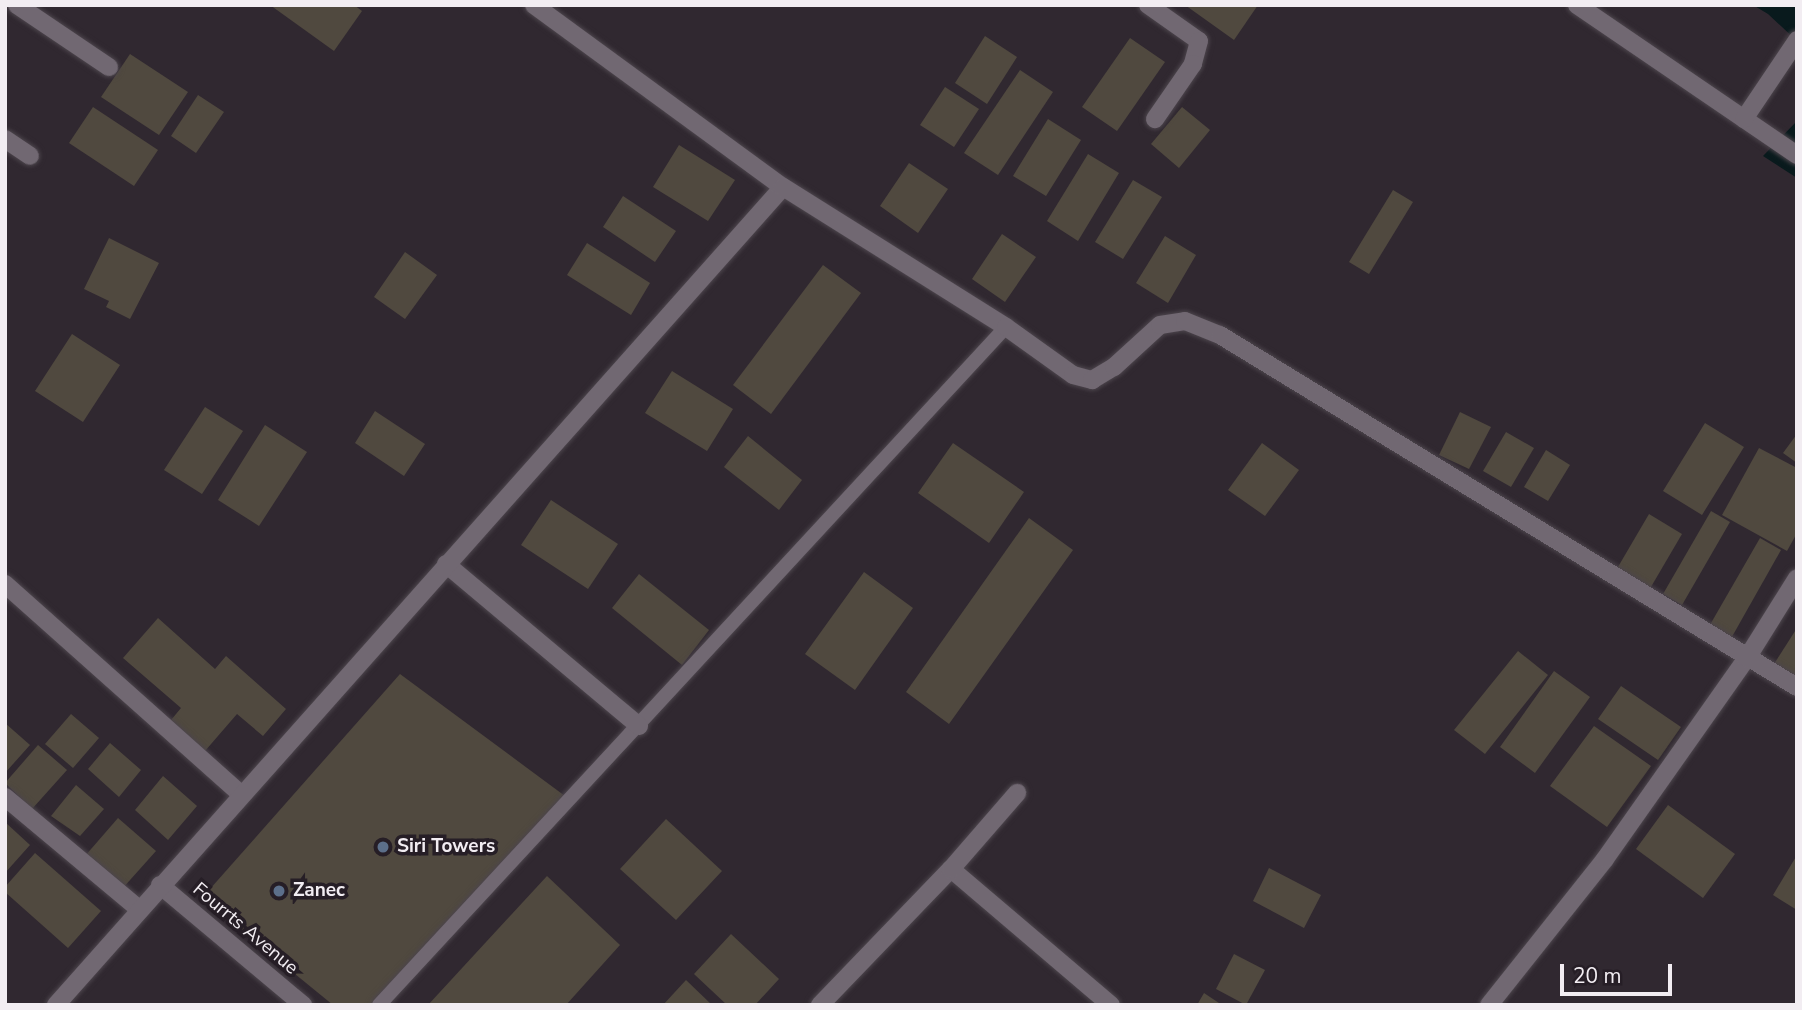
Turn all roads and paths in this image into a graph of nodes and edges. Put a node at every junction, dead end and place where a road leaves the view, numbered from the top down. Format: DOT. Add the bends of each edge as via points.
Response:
graph roads {
  1 [pos="17,5"];
  2 [pos="534,5"];
  3 [pos="1148,5"];
  4 [pos="1577,5"];
  5 [pos="1797,40"];
  6 [pos="108,67"];
  7 [pos="1155,118"];
  8 [pos="1744,119"];
  9 [pos="5,139"];
  10 [pos="1797,155"];
  11 [pos="30,156"];
  12 [pos="783,187"];
  13 [pos="1006,327"];
  14 [pos="446,564"];
  15 [pos="1797,578"];
  16 [pos="5,584"];
  17 [pos="1747,658"];
  18 [pos="1797,687"];
  19 [pos="639,726"];
  20 [pos="1017,793"];
  21 [pos="241,794"];
  22 [pos="5,797"];
  23 [pos="951,869"];
  24 [pos="160,885"];
  25 [pos="139,908"];
  26 [pos="56,1005"];
  27 [pos="303,1005"];
  28 [pos="379,1005"];
  29 [pos="820,1005"];
  30 [pos="1111,1005"];
  31 [pos="1489,1005"];
  1 -- 6 [label="street"];
  2 -- 12 [label="street"];
  3 -- 7 [label="street" via="1199,41 1193,65"];
  4 -- 8 [label="street"];
  5 -- 8 [label="street"];
  8 -- 10 [label="street"];
  9 -- 11 [label="street"];
  12 -- 13 [label="street"];
  12 -- 14 [label="street"];
  13 -- 17 [label="street" via="1073,375 1092,380 1114,367 1160,325 1185,321 1220,335"];
  13 -- 19 [label="lane"];
  14 -- 19 [label="street"];
  14 -- 21 [label="street"];
  15 -- 17 [label="street"];
  16 -- 21 [label="street"];
  17 -- 18 [label="street"];
  17 -- 31 [label="street" via="1605,859"];
  19 -- 28 [label="lane"];
  20 -- 23 [label="street"];
  21 -- 24 [label="street"];
  22 -- 25 [label="street"];
  23 -- 29 [label="street"];
  23 -- 30 [label="street"];
  24 -- 25 [label="street"];
  24 -- 27 [label="street, Fourrts Avenue"];
  25 -- 26 [label="street"];
}
